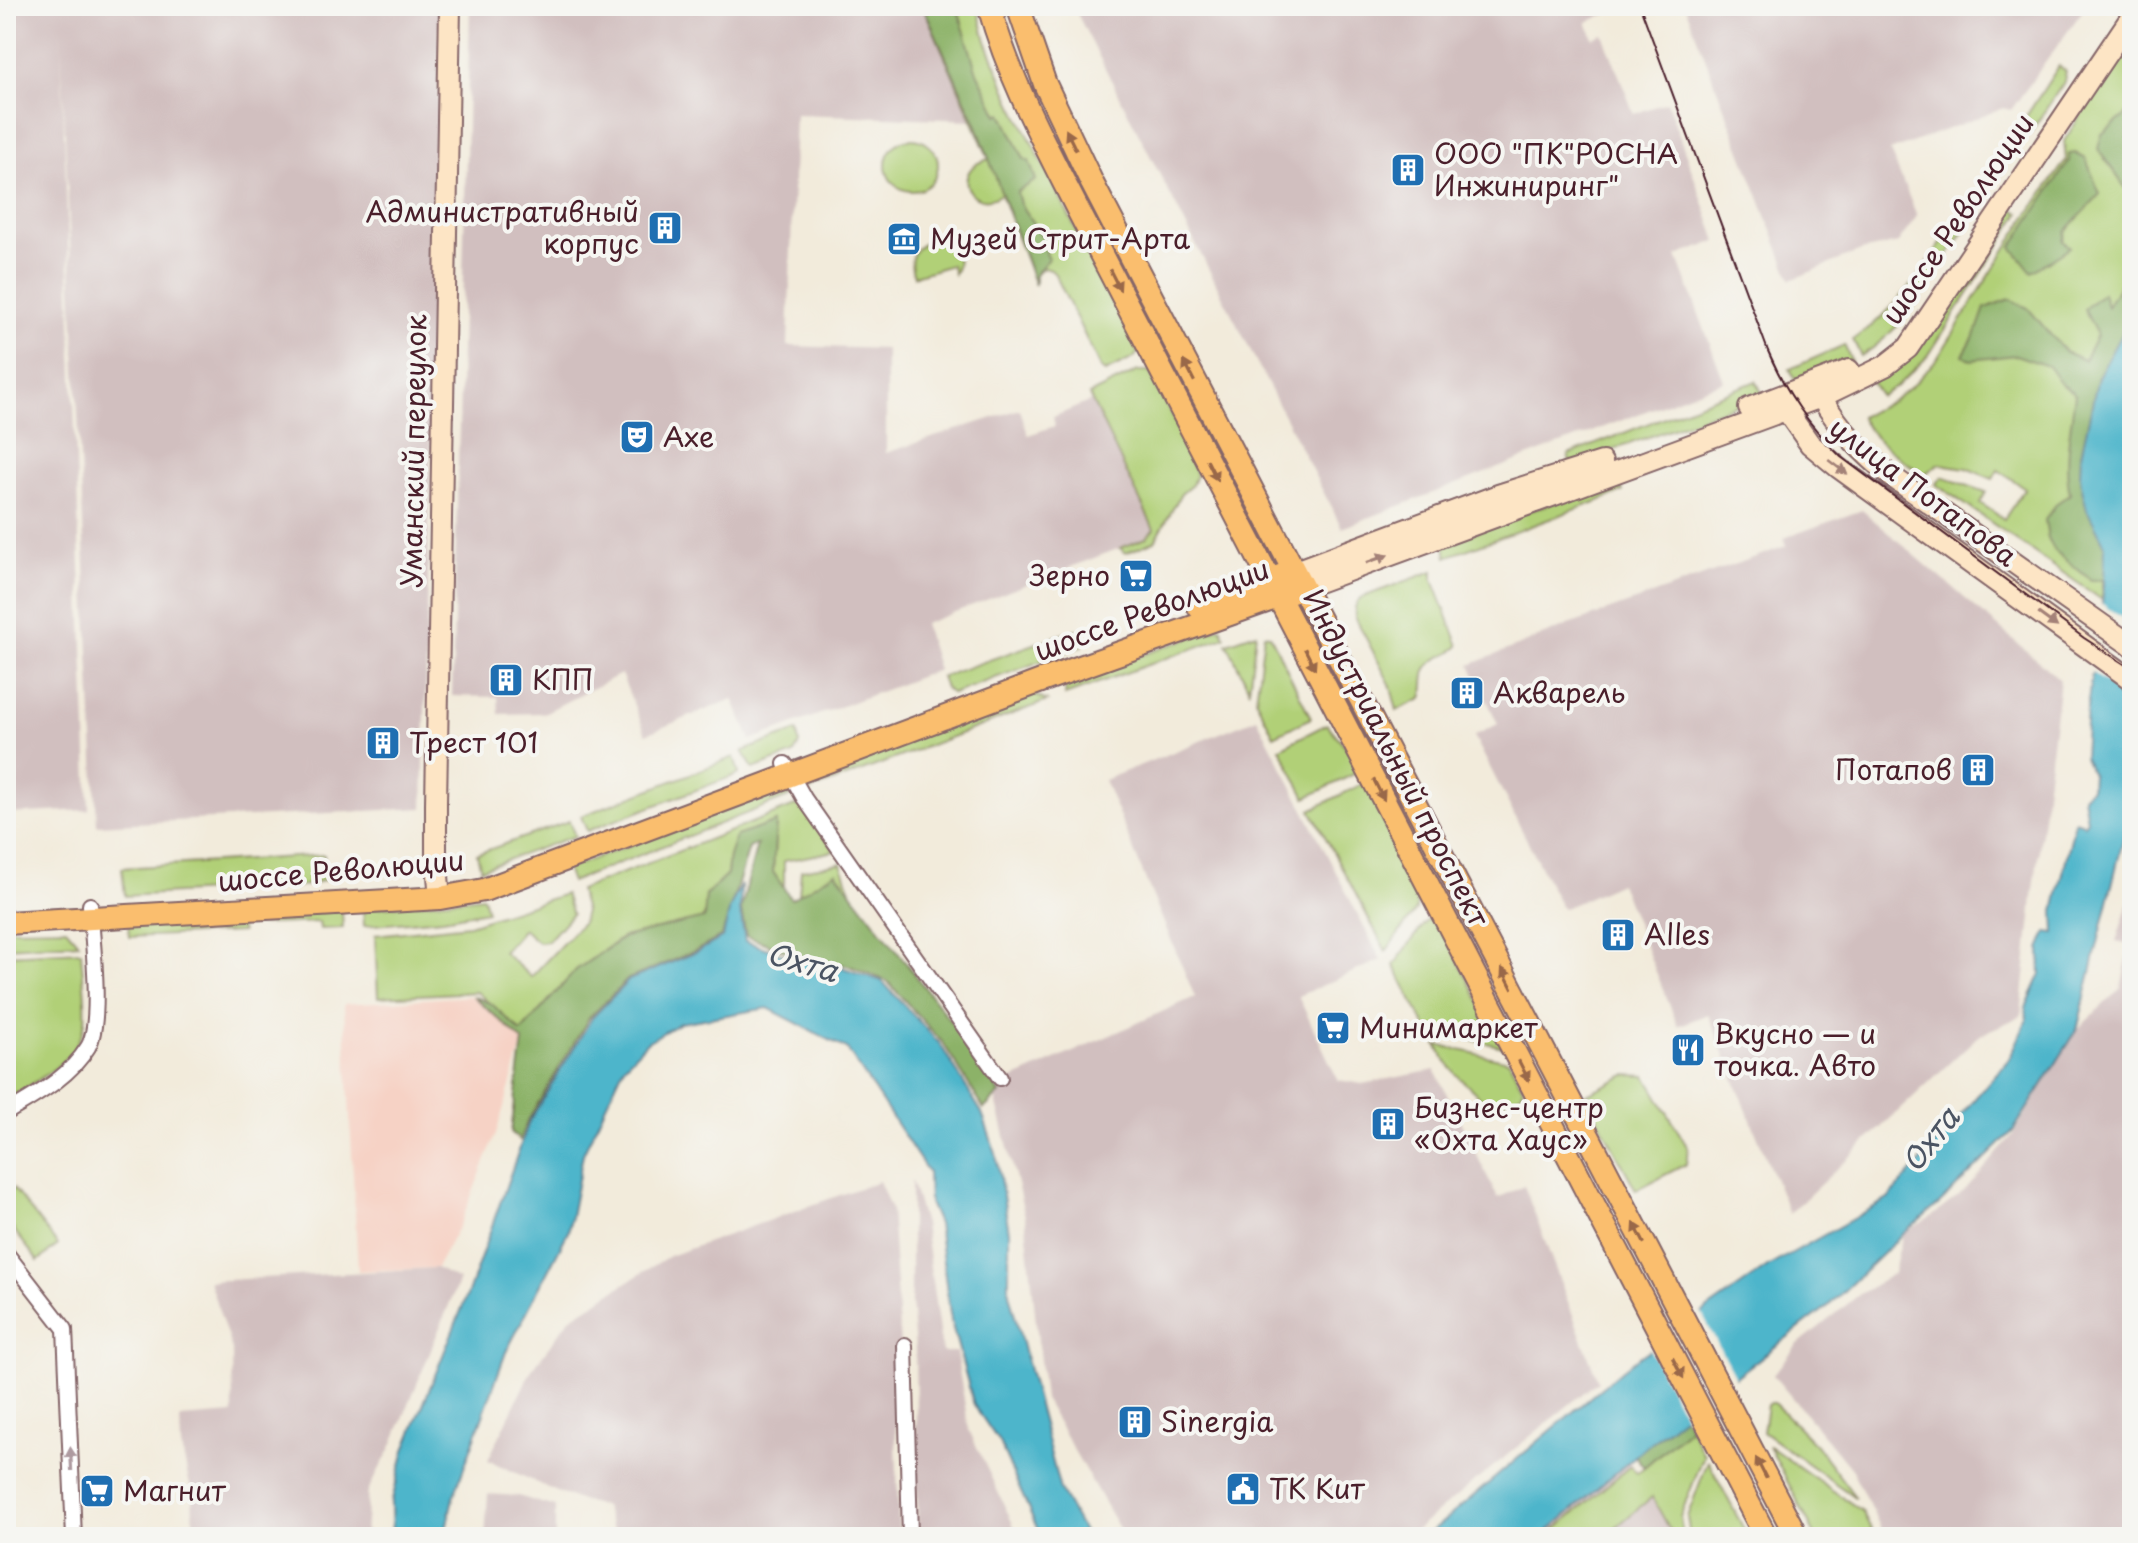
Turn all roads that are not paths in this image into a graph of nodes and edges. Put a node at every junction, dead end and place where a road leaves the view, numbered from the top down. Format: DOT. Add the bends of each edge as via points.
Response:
graph roads {
  1 [pos="450,6"];
  2 [pos="989,6"];
  3 [pos="1018,6"];
  4 [pos="2123,6"];
  5 [pos="2132,16"];
  6 [pos="1797,391"];
  7 [pos="1821,397"];
  8 [pos="1786,410"];
  9 [pos="1300,579"];
  10 [pos="1274,589"];
  11 [pos="2132,646"];
  12 [pos="2132,680"];
  13 [pos="788,770"];
  14 [pos="440,892"];
  15 [pos="6,910"];
  16 [pos="90,912"];
  17 [pos="6,923"];
  18 [pos="1000,1078"];
  19 [pos="6,1113"];
  20 [pos="6,1253"];
  21 [pos="1672,1297"];
  22 [pos="1649,1312"];
  23 [pos="905,1345"];
  24 [pos="1724,1396"];
  25 [pos="1701,1412"];
  26 [pos="74,1537"];
  27 [pos="910,1537"];
  28 [pos="1766,1537"];
  29 [pos="1797,1537"];
  1 -- 14 [label="main road, Уманский переулок" via="436,804"];
  2 -- 10 [label="main road, Индустриальный проспект, one-way" via="1036,126"];
  9 -- 3 [label="main road, Индустриальный проспект, one-way" via="1080,158 1045,84"];
  4 -- 6 [label="main road, шоссе Революции" via="1897,340 1859,366"];
  5 -- 7 [label="main road, шоссе Революции" via="1908,348 1885,366"];
  6 -- 7 [label="main road, улица Потапова"];
  6 -- 8 [label="main road"];
  6 -- 9 [label="main road, шоссе Революции" via="1498,495"];
  7 -- 8 [label="main road, шоссе Революции"];
  7 -- 11 [label="main road, улица Потапова" via="1855,446 1891,476"];
  9 -- 8 [label="main road, шоссе Революции, one-way"];
  8 -- 12 [label="main road, улица Потапова, one-way" via="1818,452"];
  9 -- 10 [label="main road, шоссе Революции"];
  21 -- 9 [label="main road, Индустриальный проспект, one-way"];
  10 -- 13 [label="main road, шоссе Революции" via="1149,642"];
  10 -- 22 [label="main road, Индустриальный проспект, one-way"];
  13 -- 14 [label="main road, шоссе Революции" via="484,890"];
  13 -- 18 [label="street"];
  14 -- 16 [label="main road, шоссе Революции"];
  15 -- 16 [label="main road, шоссе Революции"];
  16 -- 17 [label="main road, шоссе Революции"];
  16 -- 19 [label="street" via="95,1013 89,1045 65,1075"];
  26 -- 20 [label="street, one-way" via="65,1329"];
  21 -- 22 [label="main road"];
  21 -- 24 [label="main road, Индустриальный проспект"];
  22 -- 25 [label="main road, Индустриальный проспект, one-way"];
  23 -- 27 [label="street"];
  24 -- 25 [label="main road"];
  29 -- 24 [label="main road, one-way"];
  25 -- 28 [label="main road"];
}
